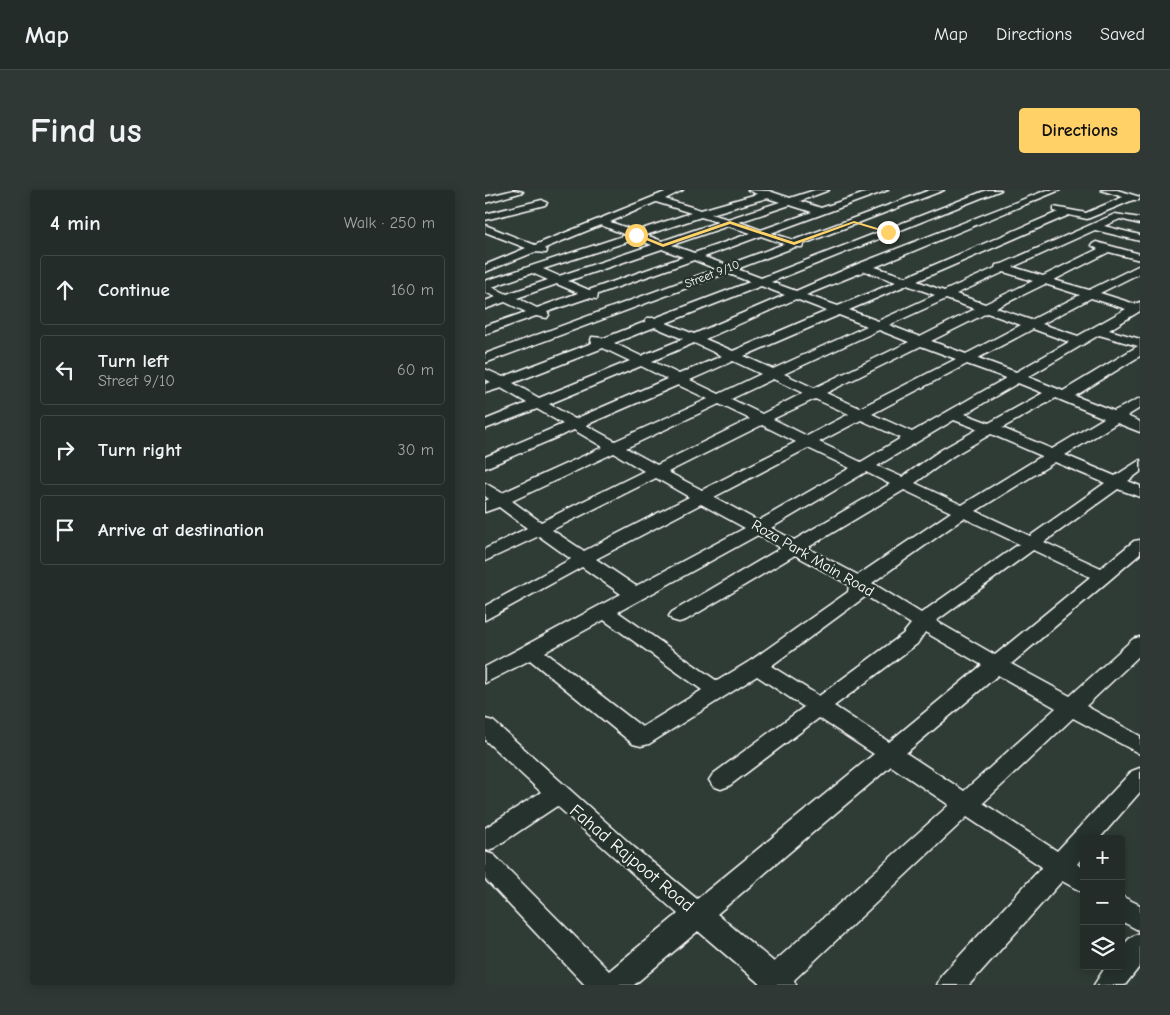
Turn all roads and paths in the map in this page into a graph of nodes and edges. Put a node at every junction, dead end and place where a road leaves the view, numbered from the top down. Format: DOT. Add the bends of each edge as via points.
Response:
graph roads {
  1 [pos="677,190"];
  2 [pos="753,190"];
  3 [pos="781,190"];
  4 [pos="824,190"];
  5 [pos="879,190"];
  6 [pos="939,190"];
  7 [pos="991,190"];
  8 [pos="1055,190"];
  9 [pos="1106,190"];
  10 [pos="518,192"];
  11 [pos="658,194"];
  12 [pos="768,194"];
  13 [pos="1136,198"];
  14 [pos="485,200"];
  15 [pos="911,201"];
  16 [pos="1028,201"];
  17 [pos="789,202"];
  18 [pos="542,203"];
  19 [pos="944,211"];
  20 [pos="821,212"];
  21 [pos="1069,212"];
  22 [pos="702,213"];
  23 [pos="485,218"];
  24 [pos="1138,220"];
  25 [pos="979,221"];
  26 [pos="601,222"];
  27 [pos="730,222"];
  28 [pos="854,222"];
  29 [pos="1094,227"];
  30 [pos="485,228"];
  31 [pos="761,232"];
  32 [pos="888,232"];
  33 [pos="1019,233"];
  34 [pos="636,235"];
  35 [pos="506,237"];
  36 [pos="1140,238"];
  37 [pos="1063,241"];
  38 [pos="485,243"];
  39 [pos="924,243"];
  40 [pos="524,244"];
  41 [pos="794,244"];
  42 [pos="663,245"];
  43 [pos="535,248"];
  44 [pos="1107,249"];
  45 [pos="829,255"];
  46 [pos="692,256"];
  47 [pos="965,256"];
  48 [pos="1140,257"];
  49 [pos="561,259"];
  50 [pos="485,260"];
  51 [pos="865,267"];
  52 [pos="1005,268"];
  53 [pos="1140,268"];
  54 [pos="485,269"];
  55 [pos="533,269"];
  56 [pos="727,269"];
  57 [pos="1043,280"];
  58 [pos="558,281"];
  59 [pos="907,281"];
  60 [pos="761,282"];
  61 [pos="485,287"];
  62 [pos="588,294"];
  63 [pos="1091,294"];
  64 [pos="795,295"];
  65 [pos="947,295"];
  66 [pos="506,298"];
  67 [pos="485,306"];
  68 [pos="1138,307"];
  69 [pos="621,308"];
  70 [pos="986,308"];
  71 [pos="837,311"];
  72 [pos="536,312"];
  73 [pos="655,323"];
  74 [pos="1033,325"];
  75 [pos="877,326"];
  76 [pos="570,327"];
  77 [pos="485,330"];
  78 [pos="1100,331"];
  79 [pos="695,339"];
  80 [pos="1079,341"];
  81 [pos="918,342"];
  82 [pos="604,343"];
  83 [pos="1140,344"];
  84 [pos="1140,350"];
  85 [pos="731,357"];
  86 [pos="485,359"];
  87 [pos="967,359"];
  88 [pos="642,361"];
  89 [pos="485,373"];
  90 [pos="772,374"];
  91 [pos="1016,377"];
  92 [pos="677,379"];
  93 [pos="503,382"];
  94 [pos="485,390"];
  95 [pos="814,393"];
  96 [pos="1058,395"];
  97 [pos="717,398"];
  98 [pos="1140,402"];
  99 [pos="539,403"];
  100 [pos="861,414"];
  101 [pos="953,415"];
  102 [pos="1116,417"];
  103 [pos="759,419"];
  104 [pos="485,425"];
  105 [pos="573,425"];
  106 [pos="1140,427"];
  107 [pos="991,429"];
  108 [pos="913,438"];
  109 [pos="808,441"];
  110 [pos="613,447"];
  111 [pos="1051,456"];
  112 [pos="485,463"];
  113 [pos="1140,465"];
  114 [pos="863,467"];
  115 [pos="655,471"];
  116 [pos="1116,482"];
  117 [pos="901,484"];
  118 [pos="485,488"];
  119 [pos="1140,492"];
  120 [pos="701,497"];
  121 [pos="503,500"];
  122 [pos="485,508"];
  123 [pos="962,512"];
  124 [pos="760,527"];
  125 [pos="538,528"];
  126 [pos="1033,542"];
  127 [pos="1140,545"];
  128 [pos="795,548"];
  129 [pos="485,556"];
  130 [pos="585,558"];
  131 [pos="1103,576"];
  132 [pos="859,583"];
  133 [pos="634,594"];
  134 [pos="604,611"];
  135 [pos="485,614"];
  136 [pos="679,616"];
  137 [pos="922,622"];
  138 [pos="1140,644"];
  139 [pos="531,651"];
  140 [pos="997,665"];
  141 [pos="757,666"];
  142 [pos="489,667"];
  143 [pos="717,691"];
  144 [pos="1072,708"];
  145 [pos="819,709"];
  146 [pos="485,727"];
  147 [pos="1140,746"];
  148 [pos="889,754"];
  149 [pos="1140,777"];
  150 [pos="721,780"];
  151 [pos="557,794"];
  152 [pos="966,805"];
  153 [pos="485,841"];
  154 [pos="485,862"];
  155 [pos="1059,866"];
  156 [pos="1081,880"];
  157 [pos="1125,909"];
  158 [pos="699,914"];
  159 [pos="1140,919"];
  160 [pos="1140,945"];
  161 [pos="779,982"];
  162 [pos="603,985"];
  163 [pos="613,985"];
  164 [pos="951,985"];
  165 [pos="1108,985"];
  1 -- 11 [label="street"];
  2 -- 12 [label="street"];
  3 -- 12 [label="street"];
  4 -- 17 [label="street"];
  5 -- 15 [label="street"];
  5 -- 20 [label="street"];
  6 -- 15 [label="street, Street 9/10"];
  7 -- 16 [label="street"];
  7 -- 19 [label="street"];
  8 -- 16 [label="street"];
  9 -- 13 [label="street"];
  10 -- 14 [label="street"];
  11 -- 22 [label="street"];
  11 -- 26 [label="street"];
  11 -- 40 [label="street"];
  12 -- 17 [label="street"];
  12 -- 22 [label="street"];
  13 -- 21 [label="street" via="1087,216"];
  15 -- 19 [label="street"];
  15 -- 28 [label="street, Street 9/10"];
  16 -- 21 [label="street"];
  16 -- 25 [label="street"];
  17 -- 20 [label="street"];
  17 -- 27 [label="street"];
  18 -- 23 [label="street"];
  19 -- 25 [label="street"];
  19 -- 32 [label="street"];
  20 -- 28 [label="street"];
  20 -- 31 [label="street"];
  21 -- 33 [label="street"];
  22 -- 27 [label="street"];
  22 -- 34 [label="street"];
  24 -- 29 [label="street" via="1119,216"];
  25 -- 33 [label="street"];
  25 -- 39 [label="street"];
  26 -- 34 [label="street"];
  26 -- 43 [label="street"];
  27 -- 31 [label="street"];
  27 -- 42 [label="street"];
  28 -- 32 [label="street"];
  28 -- 41 [label="street, Street 9/10"];
  29 -- 36 [label="street"];
  29 -- 37 [label="street"];
  30 -- 35 [label="street"];
  31 -- 41 [label="street"];
  31 -- 46 [label="street"];
  32 -- 39 [label="street"];
  32 -- 45 [label="street"];
  33 -- 37 [label="street"];
  33 -- 47 [label="street"];
  34 -- 42 [label="street"];
  34 -- 49 [label="street"];
  35 -- 38 [label="street"];
  35 -- 40 [label="street"];
  37 -- 44 [label="street"];
  37 -- 52 [label="street"];
  39 -- 47 [label="street"];
  39 -- 51 [label="street"];
  40 -- 43 [label="street"];
  40 -- 50 [label="street"];
  41 -- 45 [label="street"];
  41 -- 56 [label="street, Street 9/10"];
  42 -- 46 [label="street"];
  42 -- 58 [label="street"];
  43 -- 49 [label="street"];
  43 -- 54 [label="street"];
  44 -- 48 [label="street"];
  44 -- 57 [label="street"];
  45 -- 51 [label="street"];
  45 -- 60 [label="street"];
  46 -- 56 [label="street"];
  46 -- 62 [label="street"];
  47 -- 52 [label="street"];
  47 -- 59 [label="street"];
  49 -- 55 [label="street"];
  51 -- 59 [label="street"];
  51 -- 64 [label="street"];
  52 -- 57 [label="street"];
  52 -- 65 [label="street"];
  53 -- 63 [label="street"];
  55 -- 58 [label="street"];
  55 -- 61 [label="street"];
  56 -- 60 [label="street"];
  56 -- 69 [label="street, Street 9/10"];
  57 -- 63 [label="street"];
  57 -- 70 [label="street"];
  58 -- 62 [label="street"];
  58 -- 66 [label="street"];
  59 -- 65 [label="street"];
  59 -- 71 [label="street"];
  60 -- 64 [label="street"];
  60 -- 73 [label="street"];
  61 -- 66 [label="street"];
  62 -- 69 [label="street"];
  62 -- 72 [label="street"];
  63 -- 68 [label="street"];
  63 -- 74 [label="street"];
  64 -- 71 [label="street"];
  64 -- 79 [label="street"];
  65 -- 70 [label="street"];
  65 -- 75 [label="street"];
  66 -- 67 [label="street"];
  66 -- 72 [label="street"];
  68 -- 78 [label="street"];
  69 -- 73 [label="street"];
  69 -- 76 [label="street, Street 9/10"];
  70 -- 74 [label="street"];
  70 -- 81 [label="street"];
  71 -- 75 [label="street"];
  71 -- 85 [label="street"];
  72 -- 76 [label="street"];
  72 -- 77 [label="street"];
  73 -- 79 [label="street"];
  73 -- 82 [label="street"];
  74 -- 80 [label="street"];
  74 -- 87 [label="street"];
  75 -- 81 [label="street"];
  75 -- 90 [label="street"];
  76 -- 82 [label="street"];
  76 -- 86 [label="street, Street 9/10"];
  78 -- 80 [label="street"];
  78 -- 83 [label="street"];
  79 -- 85 [label="street"];
  79 -- 88 [label="street"];
  80 -- 91 [label="street"];
  81 -- 87 [label="street"];
  81 -- 95 [label="street"];
  82 -- 88 [label="street"];
  82 -- 93 [label="street"];
  84 -- 96 [label="street"];
  85 -- 90 [label="street"];
  85 -- 92 [label="street"];
  87 -- 91 [label="street"];
  87 -- 100 [label="street"];
  88 -- 92 [label="street"];
  88 -- 99 [label="street"];
  89 -- 93 [label="street, Roza Park Main Road"];
  90 -- 95 [label="street"];
  90 -- 97 [label="street"];
  91 -- 96 [label="street"];
  91 -- 101 [label="street"];
  92 -- 97 [label="street"];
  92 -- 105 [label="street"];
  93 -- 94 [label="street"];
  93 -- 99 [label="street, Roza Park Main Road"];
  95 -- 100 [label="street"];
  95 -- 103 [label="street"];
  96 -- 102 [label="street"];
  96 -- 107 [label="street"];
  97 -- 103 [label="street"];
  97 -- 110 [label="street"];
  98 -- 102 [label="street"];
  99 -- 104 [label="street"];
  99 -- 105 [label="street, Roza Park Main Road"];
  100 -- 108 [label="street"];
  100 -- 109 [label="street"];
  101 -- 107 [label="street"];
  101 -- 108 [label="street"];
  102 -- 106 [label="street"];
  102 -- 111 [label="street"];
  103 -- 109 [label="street"];
  103 -- 115 [label="street"];
  105 -- 110 [label="street, Roza Park Main Road"];
  105 -- 112 [label="street"];
  107 -- 111 [label="street"];
  107 -- 117 [label="street"];
  108 -- 114 [label="street"];
  109 -- 114 [label="street"];
  109 -- 120 [label="street"];
  110 -- 115 [label="street, Roza Park Main Road"];
  110 -- 121 [label="street"];
  111 -- 116 [label="street"];
  111 -- 123 [label="street"];
  113 -- 116 [label="street"];
  114 -- 117 [label="street"];
  114 -- 124 [label="street"];
  115 -- 120 [label="street, Roza Park Main Road"];
  115 -- 125 [label="street"];
  116 -- 119 [label="street"];
  116 -- 126 [label="street"];
  117 -- 123 [label="street"];
  117 -- 128 [label="street"];
  118 -- 121 [label="street"];
  120 -- 124 [label="street, Roza Park Main Road"];
  120 -- 130 [label="street"];
  121 -- 122 [label="street"];
  121 -- 125 [label="street"];
  123 -- 126 [label="street"];
  123 -- 132 [label="street"];
  124 -- 128 [label="street, Roza Park Main Road"];
  124 -- 133 [label="street"];
  125 -- 129 [label="street"];
  125 -- 130 [label="street"];
  126 -- 131 [label="street"];
  126 -- 137 [label="street"];
  127 -- 131 [label="street"];
  128 -- 132 [label="street, Roza Park Main Road"];
  128 -- 136 [label="street"];
  130 -- 133 [label="street"];
  130 -- 135 [label="street"];
  131 -- 140 [label="street"];
  132 -- 137 [label="street, Roza Park Main Road"];
  132 -- 141 [label="street" via="857,595"];
  133 -- 134 [label="street"];
  134 -- 139 [label="street"];
  134 -- 143 [label="street"];
  137 -- 140 [label="street, Roza Park Main Road"];
  137 -- 145 [label="street" via="910,639"];
  138 -- 144 [label="street"];
  139 -- 142 [label="street"];
  139 -- 143 [label="street" via="641,738"];
  140 -- 144 [label="street, Roza Park Main Road"];
  140 -- 148 [label="street"];
  141 -- 143 [label="street"];
  141 -- 145 [label="street"];
  144 -- 147 [label="street, Roza Park Main Road"];
  144 -- 152 [label="street"];
  145 -- 148 [label="street"];
  145 -- 150 [label="street"];
  146 -- 151 [label="street, Fahad Rajpoot Road"];
  148 -- 152 [label="street"];
  148 -- 158 [label="street"];
  149 -- 155 [label="street"];
  151 -- 153 [label="street"];
  151 -- 158 [label="street, Fahad Rajpoot Road"];
  152 -- 155 [label="street"];
  152 -- 161 [label="street"];
  154 -- 162 [label="street"];
  155 -- 156 [label="street"];
  155 -- 164 [label="street"];
  157 -- 159 [label="street"];
  158 -- 161 [label="street, Fahad Rajpoot Road"];
  158 -- 163 [label="street"];
  160 -- 165 [label="street"];
}
